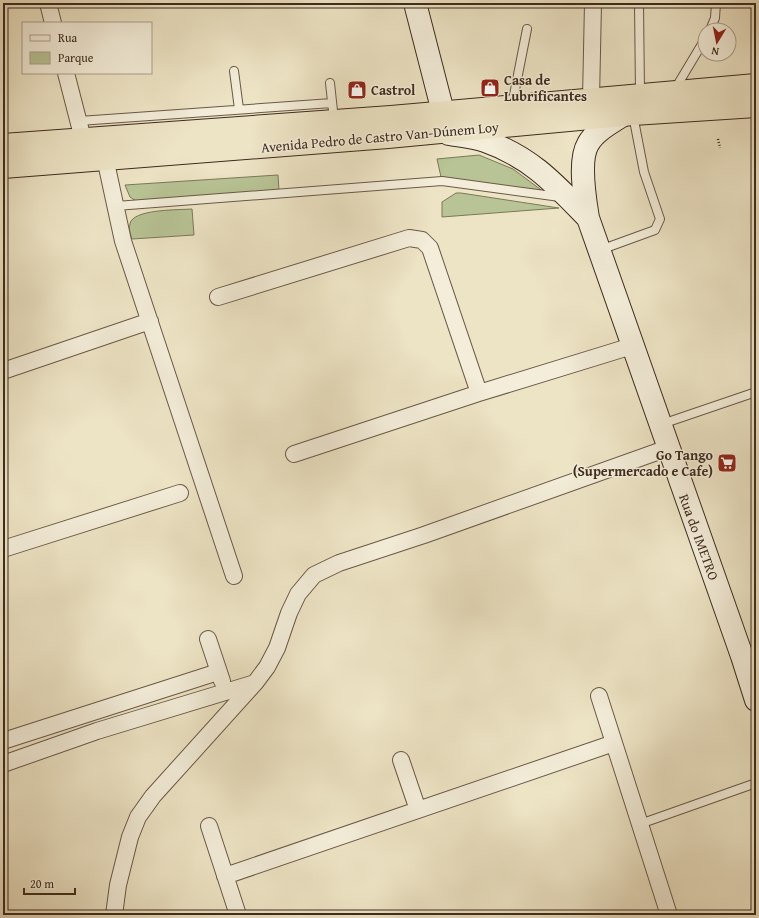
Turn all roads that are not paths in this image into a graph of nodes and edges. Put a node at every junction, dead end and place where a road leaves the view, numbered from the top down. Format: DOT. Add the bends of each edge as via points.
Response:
graph roads {
  1 [pos="48,3"];
  2 [pos="415,3"];
  3 [pos="593,3"];
  4 [pos="639,3"];
  5 [pos="716,3"];
  6 [pos="53,22"];
  7 [pos="713,22"];
  8 [pos="527,29"];
  9 [pos="697,52"];
  10 [pos="234,70"];
  11 [pos="66,74"];
  12 [pos="330,83"];
  13 [pos="756,85"];
  14 [pos="674,91"];
  15 [pos="591,99"];
  16 [pos="511,106"];
  17 [pos="756,106"];
  18 [pos="239,108"];
  19 [pos="632,108"];
  20 [pos="333,112"];
  21 [pos="442,122"];
  22 [pos="81,130"];
  23 [pos="3,145"];
  24 [pos="105,158"];
  25 [pos="3,167"];
  26 [pos="569,198"];
  27 [pos="116,206"];
  28 [pos="594,235"];
  29 [pos="218,297"];
  30 [pos="150,321"];
  31 [pos="632,346"];
  32 [pos="3,372"];
  33 [pos="756,392"];
  34 [pos="479,393"];
  35 [pos="660,424"];
  36 [pos="668,448"];
  37 [pos="294,454"];
  38 [pos="180,493"];
  39 [pos="3,549"];
  40 [pos="234,576"];
  41 [pos="208,639"];
  42 [pos="218,672"];
  43 [pos="255,683"];
  44 [pos="225,692"];
  45 [pos="600,696"];
  46 [pos="756,698"];
  47 [pos="3,740"];
  48 [pos="614,743"];
  49 [pos="402,760"];
  50 [pos="3,764"];
  51 [pos="756,783"];
  52 [pos="418,810"];
  53 [pos="640,824"];
  54 [pos="209,826"];
  55 [pos="225,876"];
  56 [pos="114,915"];
  57 [pos="238,915"];
  58 [pos="669,915"];
  1 -- 6 [label="street"];
  2 -- 21 [label="main road"];
  3 -- 15 [label="street"];
  4 -- 19 [label="lane"];
  5 -- 7 [label="lane"];
  8 -- 16 [label="lane"];
  9 -- 14 [label="lane"];
  10 -- 18 [label="lane"];
  11 -- 22 [label="street"];
  12 -- 20 [label="lane"];
  13 -- 14 [label="highway, Avenida Pedro de Castro Van-Dúnem Loy"];
  14 -- 19 [label="highway, Avenida Pedro de Castro Van-Dúnem Loy"];
  15 -- 16 [label="highway, Avenida Pedro de Castro Van-Dúnem Loy"];
  15 -- 19 [label="highway, Avenida Pedro de Castro Van-Dúnem Loy"];
  16 -- 21 [label="highway, Avenida Pedro de Castro Van-Dúnem Loy"];
  17 -- 19 [label="highway, Avenida Pedro de Castro Van-Dúnem Loy"];
  18 -- 20 [label="lane"];
  18 -- 22 [label="lane"];
  19 -- 21 [label="highway, Avenida Pedro de Castro Van-Dúnem Loy"];
  19 -- 28 [label="main road" via="600,130 588,144 584,154 584,190"];
  19 -- 28 [label="lane" via="641,158 660,219 655,230"];
  20 -- 21 [label="highway, Avenida Pedro de Castro Van-Dúnem Loy"];
  20 -- 22 [label="highway, Avenida Pedro de Castro Van-Dúnem Loy"];
  21 -- 24 [label="highway, Avenida Pedro de Castro Van-Dúnem Loy"];
  21 -- 26 [label="main road" via="517,154 540,170"];
  22 -- 23 [label="highway, Avenida Pedro de Castro Van-Dúnem Loy"];
  24 -- 25 [label="highway, Avenida Pedro de Castro Van-Dúnem Loy"];
  24 -- 27 [label="street"];
  26 -- 27 [label="lane" via="442,181"];
  26 -- 28 [label="main road"];
  27 -- 30 [label="street" via="123,241"];
  28 -- 31 [label="main road, Rua do IMETRO"];
  29 -- 34 [label="street" via="409,238 422,240 430,248"];
  30 -- 32 [label="street"];
  30 -- 40 [label="street"];
  31 -- 34 [label="street"];
  31 -- 35 [label="main road, Rua do IMETRO"];
  33 -- 35 [label="lane"];
  34 -- 37 [label="street"];
  35 -- 36 [label="main road, Rua do IMETRO"];
  36 -- 43 [label="street" via="339,563 314,575 298,594 277,648"];
  36 -- 46 [label="main road, Rua do IMETRO"];
  38 -- 39 [label="street"];
  41 -- 42 [label="street"];
  42 -- 44 [label="street"];
  42 -- 47 [label="street"];
  43 -- 44 [label="street"];
  43 -- 56 [label="street" via="153,796 138,818 130,837"];
  44 -- 50 [label="street" via="97,731"];
  45 -- 48 [label="street"];
  48 -- 52 [label="street"];
  48 -- 53 [label="street"];
  49 -- 52 [label="street"];
  51 -- 53 [label="lane"];
  52 -- 55 [label="street"];
  53 -- 58 [label="street"];
  54 -- 55 [label="street"];
  55 -- 57 [label="street"];
}
